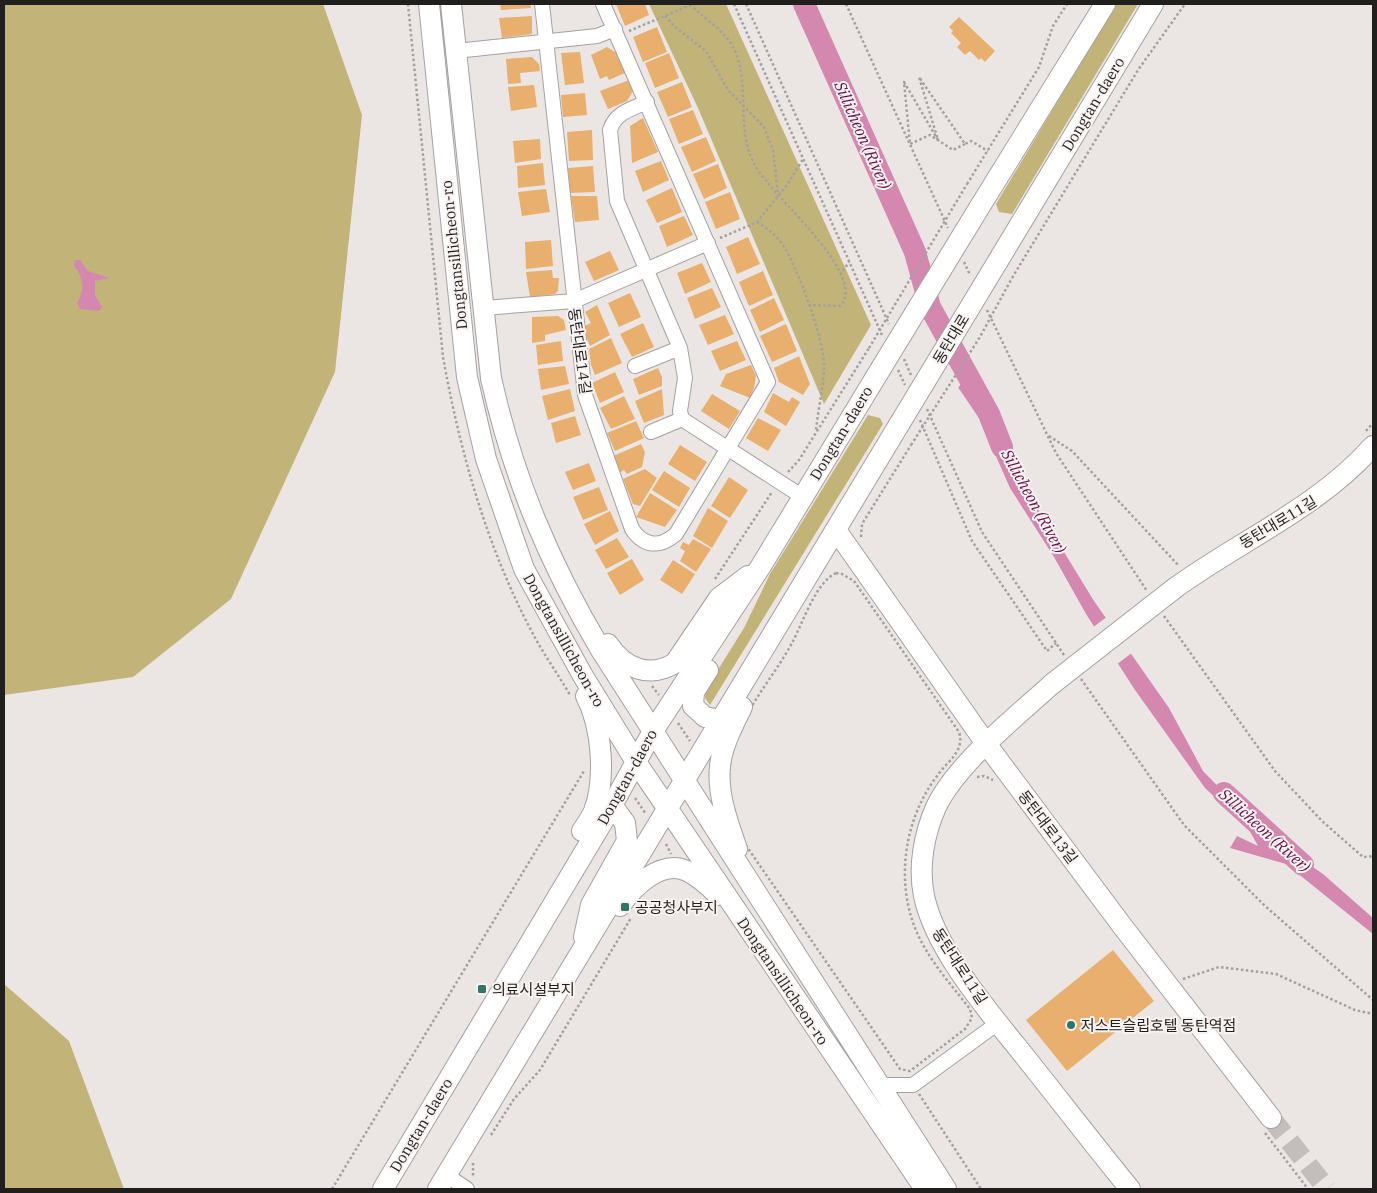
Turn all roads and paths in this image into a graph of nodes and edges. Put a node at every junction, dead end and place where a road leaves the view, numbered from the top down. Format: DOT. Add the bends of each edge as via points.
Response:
graph roads {
  1 [pos="429,4"];
  2 [pos="451,4"];
  3 [pos="542,4"];
  4 [pos="602,4"];
  5 [pos="691,4"];
  6 [pos="846,4"];
  7 [pos="1067,4"];
  8 [pos="1105,4"];
  9 [pos="1153,4"];
  10 [pos="1185,4"];
  11 [pos="665,16"];
  12 [pos="615,29"];
  13 [pos="548,43"];
  14 [pos="456,51"];
  15 [pos="647,102"];
  16 [pos="744,106"];
  17 [pos="938,140"];
  18 [pos="910,144"];
  19 [pos="965,144"];
  20 [pos="988,151"];
  21 [pos="803,159"];
  22 [pos="778,196"];
  23 [pos="757,222"];
  24 [pos="949,231"];
  25 [pos="708,243"];
  26 [pos="961,256"];
  27 [pos="1001,256"];
  28 [pos="849,261"];
  29 [pos="647,269"];
  30 [pos="840,275"];
  31 [pos="973,282"];
  32 [pos="574,301"];
  33 [pos="809,305"];
  34 [pos="985,307"];
  35 [pos="482,308"];
  36 [pos="680,348"];
  37 [pos="635,366"];
  38 [pos="682,419"];
  39 [pos="652,432"];
  40 [pos="815,433"];
  41 [pos="1048,435"];
  42 [pos="1373,446"];
  43 [pos="728,449"];
  44 [pos="779,481"];
  45 [pos="803,497"];
  46 [pos="836,530"];
  47 [pos="863,543"];
  48 [pos="547,549"];
  49 [pos="762,566"];
  50 [pos="1181,568"];
  51 [pos="854,581"];
  52 [pos="710,585"];
  53 [pos="1151,597"];
  54 [pos="794,599"];
  55 [pos="1162,612"];
  56 [pos="553,624"];
  57 [pos="1056,643"];
  58 [pos="1067,659"];
  59 [pos="1078,675"];
  60 [pos="721,720"];
  61 [pos="653,731"];
  62 [pos="986,745"];
  63 [pos="636,762"];
  64 [pos="586,767"];
  65 [pos="685,779"];
  66 [pos="668,808"];
  67 [pos="608,811"];
  68 [pos="1373,856"];
  69 [pos="747,880"];
  70 [pos="634,914"];
  71 [pos="737,914"];
  72 [pos="546,916"];
  73 [pos="582,951"];
  74 [pos="1168,986"];
  75 [pos="1373,1000"];
  76 [pos="1373,1014"];
  77 [pos="998,1023"];
  78 [pos="881,1086"];
  79 [pos="922,1098"];
  80 [pos="1271,1118"];
  81 [pos="488,1140"];
  82 [pos="478,1156"];
  83 [pos="1283,1157"];
  84 [pos="442,1182"];
  85 [pos="470,1183"];
  86 [pos="332,1189"];
  87 [pos="383,1189"];
  88 [pos="925,1189"];
  89 [pos="946,1189"];
  90 [pos="981,1189"];
  91 [pos="1130,1189"];
  92 [pos="1308,1189"];
  1 -- 56 [label="main road, Dongtansillicheon-ro" via="467,377 486,459 524,569"];
  2 -- 14 [label="main road, Dongtansillicheon-ro"];
  3 -- 13 [label="street, 동탄대로14길"];
  4 -- 12 [label="street, 동탄대로14길"];
  5 -- 11 [label="path"];
  5 -- 16 [label="path" via="716,24 735,52"];
  6 -- 18 [label="path"];
  7 -- 20 [label="path" via="1053,26 1039,67"];
  8 -- 45 [label="main road, Dongtan-daero, bridge"];
  9 -- 27 [label="main road, Dongtan-daero"];
  10 -- 47 [label="path, bridge" via="1138,70 1012,278 980,337 862,524"];
  11 -- 12 [label="path" via="631,31"];
  11 -- 16 [label="path" via="706,51 728,90"];
  12 -- 13 [label="street" via="597,36"];
  12 -- 15 [label="street, 동탄대로14길"];
  13 -- 14 [label="street"];
  13 -- 32 [label="street, 동탄대로14길"];
  14 -- 35 [label="main road, Dongtansillicheon-ro"];
  15 -- 25 [label="street, 동탄대로14길"];
  15 -- 29 [label="street" via="618,115 610,130 617,201"];
  16 -- 22 [label="path" via="746,141 752,161"];
  16 -- 22 [label="path" via="764,127 774,150"];
  17 -- 18 [label="path" via="930,136"];
  17 -- 18 [label="path" via="904,82"];
  17 -- 19 [label="path" via="954,150"];
  17 -- 19 [label="path" via="920,77"];
  18 -- 24 [label="path"];
  19 -- 20 [label="path" via="971,141"];
  20 -- 40 [label="path, bridge"];
  21 -- 22 [label="path"];
  22 -- 23 [label="path"];
  22 -- 30 [label="path" via="807,223"];
  23 -- 25 [label="path"];
  23 -- 33 [label="path" via="782,243 804,287"];
  25 -- 29 [label="street"];
  25 -- 43 [label="street, 동탄대로14길" via="768,382"];
  26 -- 31 [label="path"];
  27 -- 46 [label="main road, 동탄대로, bridge"];
  28 -- 30 [label="path"];
  29 -- 32 [label="street"];
  29 -- 36 [label="street"];
  30 -- 33 [label="path" via="846,293 840,306"];
  32 -- 35 [label="street"];
  32 -- 43 [label="street, 동탄대로14길" via="585,395 632,529 638,537 655,545 676,534"];
  33 -- 40 [label="path" via="824,367"];
  34 -- 41 [label="path"];
  35 -- 48 [label="main road, Dongtansillicheon-ro" via="491,378 502,428"];
  36 -- 37 [label="street"];
  36 -- 38 [label="street" via="685,378 680,411"];
  38 -- 39 [label="street"];
  38 -- 43 [label="street"];
  40 -- 44 [label="path" via="798,460"];
  41 -- 50 [label="path" via="1072,451"];
  41 -- 53 [label="path" via="1056,453"];
  42 -- 62 [label="main road, 동탄대로11길, bridge" via="1319,497 1210,563 1176,588 1052,684"];
  43 -- 44 [label="street"];
  44 -- 45 [label="street"];
  44 -- 52 [label="path"];
  45 -- 49 [label="main road, Dongtan-daero"];
  46 -- 54 [label="main road"];
  46 -- 62 [label="main road, 동탄대로13길"];
  48 -- 49 [label="main road" via="566,569 617,657 630,666 651,672 675,663 719,598"];
  48 -- 61 [label="main road, Dongtansillicheon-ro" via="581,618"];
  49 -- 60 [label="main road" via="740,616 694,692 694,706 705,717"];
  49 -- 61 [label="main road, Dongtan-daero"];
  51 -- 51 [label="path" via="836,573 826,580 792,644 743,721 730,759 728,781 735,821 745,844 904,1072 910,1071 965,1029 972,1018 970,1009 932,959 915,928 908,903 904,865 907,846 928,787 957,754 961,737"];
  54 -- 60 [label="main road"];
  54 -- 69 [label="main road" via="732,726 720,766 722,802"];
  55 -- 68 [label="path" via="1275,771 1322,821 1363,857"];
  56 -- 63 [label="main road, Dongtansillicheon-ro"];
  56 -- 72 [label="main road" via="565,658 590,704 601,749 594,811 564,865"];
  57 -- 58 [label="path"];
  59 -- 75 [label="path" via="1184,825 1265,906"];
  60 -- 65 [label="main road"];
  61 -- 63 [label="main road, Dongtan-daero"];
  61 -- 65 [label="main road, Dongtansillicheon-ro"];
  62 -- 74 [label="main road, 동탄대로13길"];
  62 -- 77 [label="main road, 동탄대로11길" via="956,777 937,806 922,851 922,874 932,923 947,952"];
  63 -- 66 [label="main road, Dongtansillicheon-ro"];
  63 -- 67 [label="main road, Dongtan-daero"];
  64 -- 86 [label="path"];
  65 -- 66 [label="main road"];
  65 -- 69 [label="main road, Dongtansillicheon-ro"];
  66 -- 71 [label="main road, Dongtansillicheon-ro"];
  66 -- 73 [label="main road"];
  67 -- 72 [label="main road, Dongtan-daero"];
  67 -- 73 [label="main road" via="617,812 625,822 627,841 591,904"];
  69 -- 78 [label="main road, Dongtansillicheon-ro"];
  70 -- 81 [label="path" via="540,1070 514,1100"];
  71 -- 73 [label="main road" via="687,871 672,869 654,874 631,890 607,926"];
  71 -- 88 [label="main road, Dongtansillicheon-ro"];
  72 -- 87 [label="main road, Dongtan-daero"];
  73 -- 84 [label="main road"];
  74 -- 76 [label="path" via="1219,967 1276,974 1355,1010"];
  74 -- 80 [label="main road, 동탄대로13길"];
  77 -- 78 [label="street" via="913,1085"];
  77 -- 91 [label="main road, 동탄대로11길"];
  78 -- 89 [label="main road, Dongtansillicheon-ro"];
  79 -- 90 [label="path" via="922,1103"];
  82 -- 85 [label="path" via="473,1164"];
  83 -- 92 [label="path"];
  84 -- 85 [label="street"];
}
